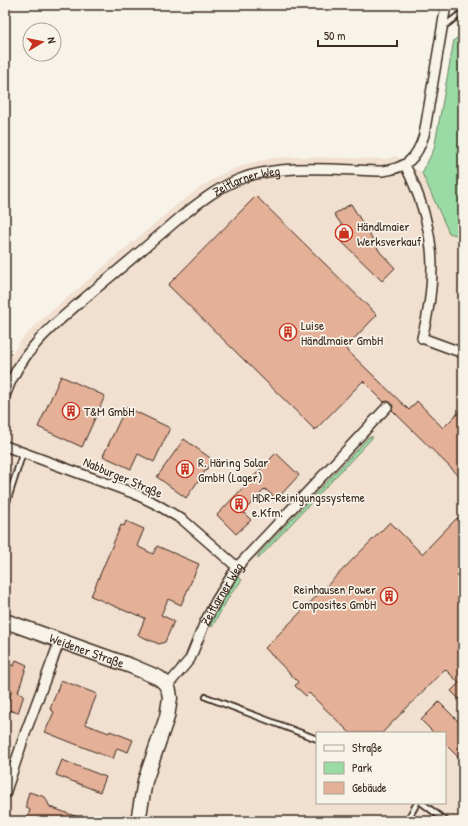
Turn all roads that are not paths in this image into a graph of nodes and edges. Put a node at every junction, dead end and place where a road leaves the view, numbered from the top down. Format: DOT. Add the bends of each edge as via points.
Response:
graph roads {
  1 [pos="446,5"];
  2 [pos="463,12"];
  3 [pos="442,28"];
  4 [pos="405,165"];
  5 [pos="463,353"];
  6 [pos="5,396"];
  7 [pos="387,407"];
  8 [pos="5,446"];
  9 [pos="23,452"];
  10 [pos="5,508"];
  11 [pos="237,567"];
  12 [pos="5,621"];
  13 [pos="60,640"];
  14 [pos="166,686"];
  15 [pos="206,697"];
  16 [pos="316,739"];
  17 [pos="5,794"];
  18 [pos="416,804"];
  19 [pos="423,804"];
  20 [pos="138,821"];
  21 [pos="406,821"];
  22 [pos="446,821"];
  1 -- 3 [label="street"];
  2 -- 3 [label="lane"];
  3 -- 4 [label="street" via="422,143"];
  4 -- 5 [label="street" via="424,208 431,244 432,294 422,338"];
  4 -- 6 [label="street, Zeitlarner Weg" via="383,171 273,171 240,179 222,188 183,215 46,332 14,373"];
  7 -- 11 [label="street, Zeitlarner Weg"];
  8 -- 9 [label="street, Nabburger Straße"];
  9 -- 10 [label="lane"];
  9 -- 11 [label="street, Nabburger Straße" via="156,504 183,520"];
  11 -- 14 [label="street, Zeitlarner Weg" via="216,600 190,659"];
  12 -- 13 [label="main road, Weidener Straße"];
  13 -- 14 [label="main road, Weidener Straße" via="132,666 159,678"];
  13 -- 17 [label="street"];
  14 -- 20 [label="main road" via="170,698 167,717 145,781"];
  15 -- 16 [label="lane"];
  18 -- 21 [label="lane"];
  19 -- 22 [label="lane"];
}
